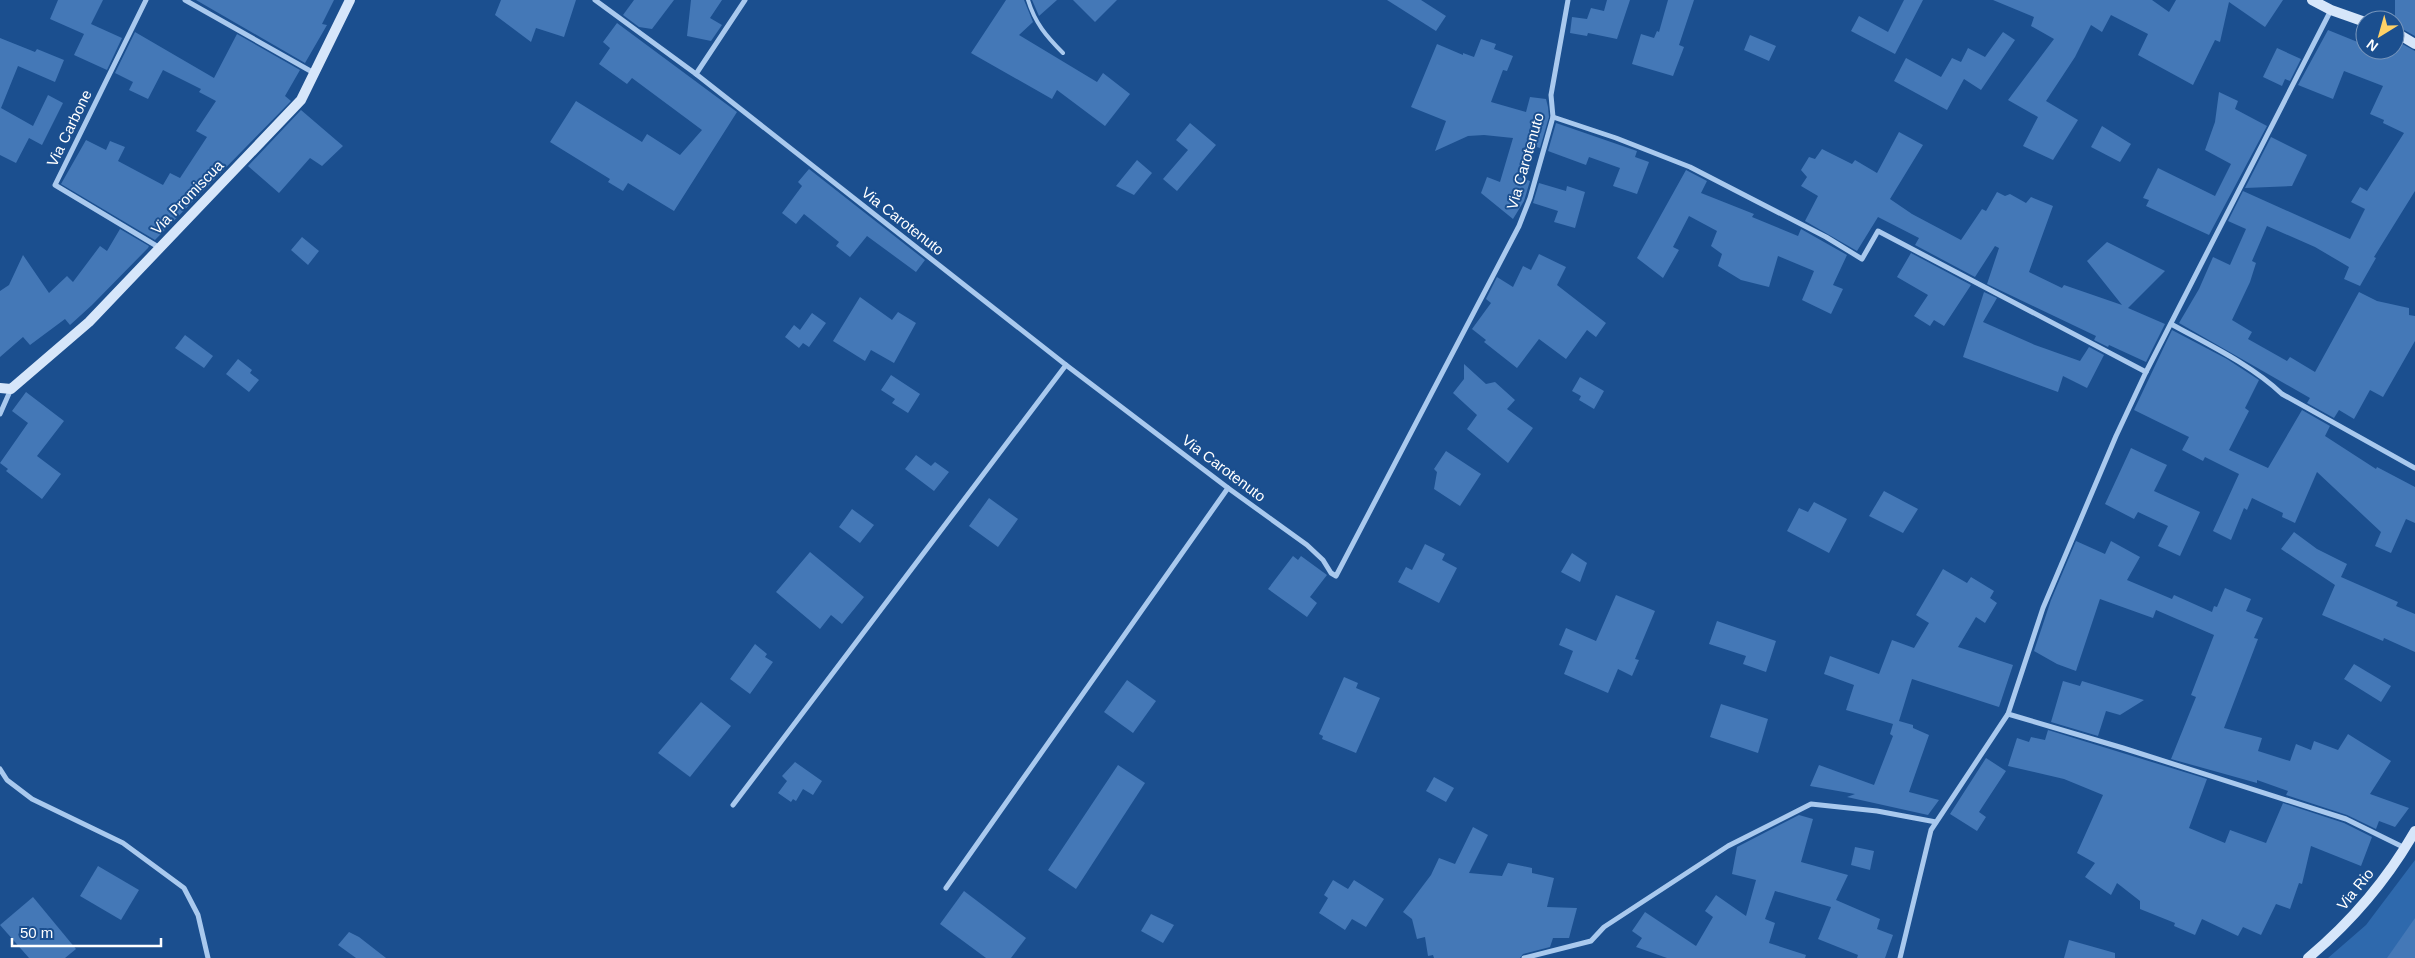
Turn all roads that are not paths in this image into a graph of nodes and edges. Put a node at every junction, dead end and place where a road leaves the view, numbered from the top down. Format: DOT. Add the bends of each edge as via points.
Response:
graph roads {
  1 [pos="146,0"];
  2 [pos="185,0"];
  3 [pos="350,0"];
  4 [pos="595,0"];
  5 [pos="745,0"];
  6 [pos="1028,0"];
  7 [pos="1568,0"];
  8 [pos="2312,0"];
  9 [pos="2330,10"];
  10 [pos="2355,19"];
  11 [pos="1063,53"];
  12 [pos="314,73"];
  13 [pos="696,74"];
  14 [pos="1553,117"];
  15 [pos="160,248"];
  16 [pos="2171,324"];
  17 [pos="1066,365"];
  18 [pos="2146,372"];
  19 [pos="0,388"];
  20 [pos="11,388"];
  21 [pos="0,414"];
  22 [pos="2415,468"];
  23 [pos="1228,488"];
  24 [pos="2008,714"];
  25 [pos="0,769"];
  26 [pos="733,805"];
  27 [pos="1936,822"];
  28 [pos="2415,831"];
  29 [pos="2405,849"];
  30 [pos="946,888"];
  31 [pos="208,958"];
  32 [pos="1524,958"];
  33 [pos="1900,958"];
  34 [pos="2308,958"];
  1 -- 15 [label="street, Via Carbone" via="55,185"];
  2 -- 12 [label="street"];
  3 -- 12 [label="street, Via Promiscua"];
  4 -- 13 [label="street, Via Carotenuto"];
  5 -- 13 [label="street"];
  6 -- 11 [label="lane" via="1042,32"];
  7 -- 14 [label="street, Via Carotenuto" via="1551,95"];
  8 -- 9 [label="street"];
  9 -- 10 [label="street"];
  9 -- 16 [label="street"];
  12 -- 15 [label="street, Via Promiscua" via="301,100"];
  13 -- 17 [label="street, Via Carotenuto"];
  14 -- 18 [label="street" via="1690,167 1862,259 1878,231"];
  14 -- 23 [label="street, Via Carotenuto" via="1519,226 1336,576 1307,545"];
  15 -- 20 [label="street, Via Promiscua" via="89,322"];
  16 -- 18 [label="street"];
  16 -- 22 [label="street" via="2234,359 2282,394"];
  17 -- 23 [label="street, Via Carotenuto"];
  17 -- 26 [label="street"];
  18 -- 24 [label="street" via="2043,608"];
  19 -- 20 [label="street"];
  20 -- 21 [label="street"];
  23 -- 30 [label="street"];
  24 -- 27 [label="street"];
  24 -- 29 [label="street" via="2346,819"];
  25 -- 31 [label="street" via="7,780 32,798 123,843 184,888 198,915"];
  27 -- 32 [label="street" via="1878,811 1811,804 1728,846 1604,928 1591,941"];
  27 -- 33 [label="street" via="1931,830"];
  28 -- 29 [label="street, Via Rio"];
  29 -- 34 [label="street, Via Rio" via="2362,907 2336,935"];
}
